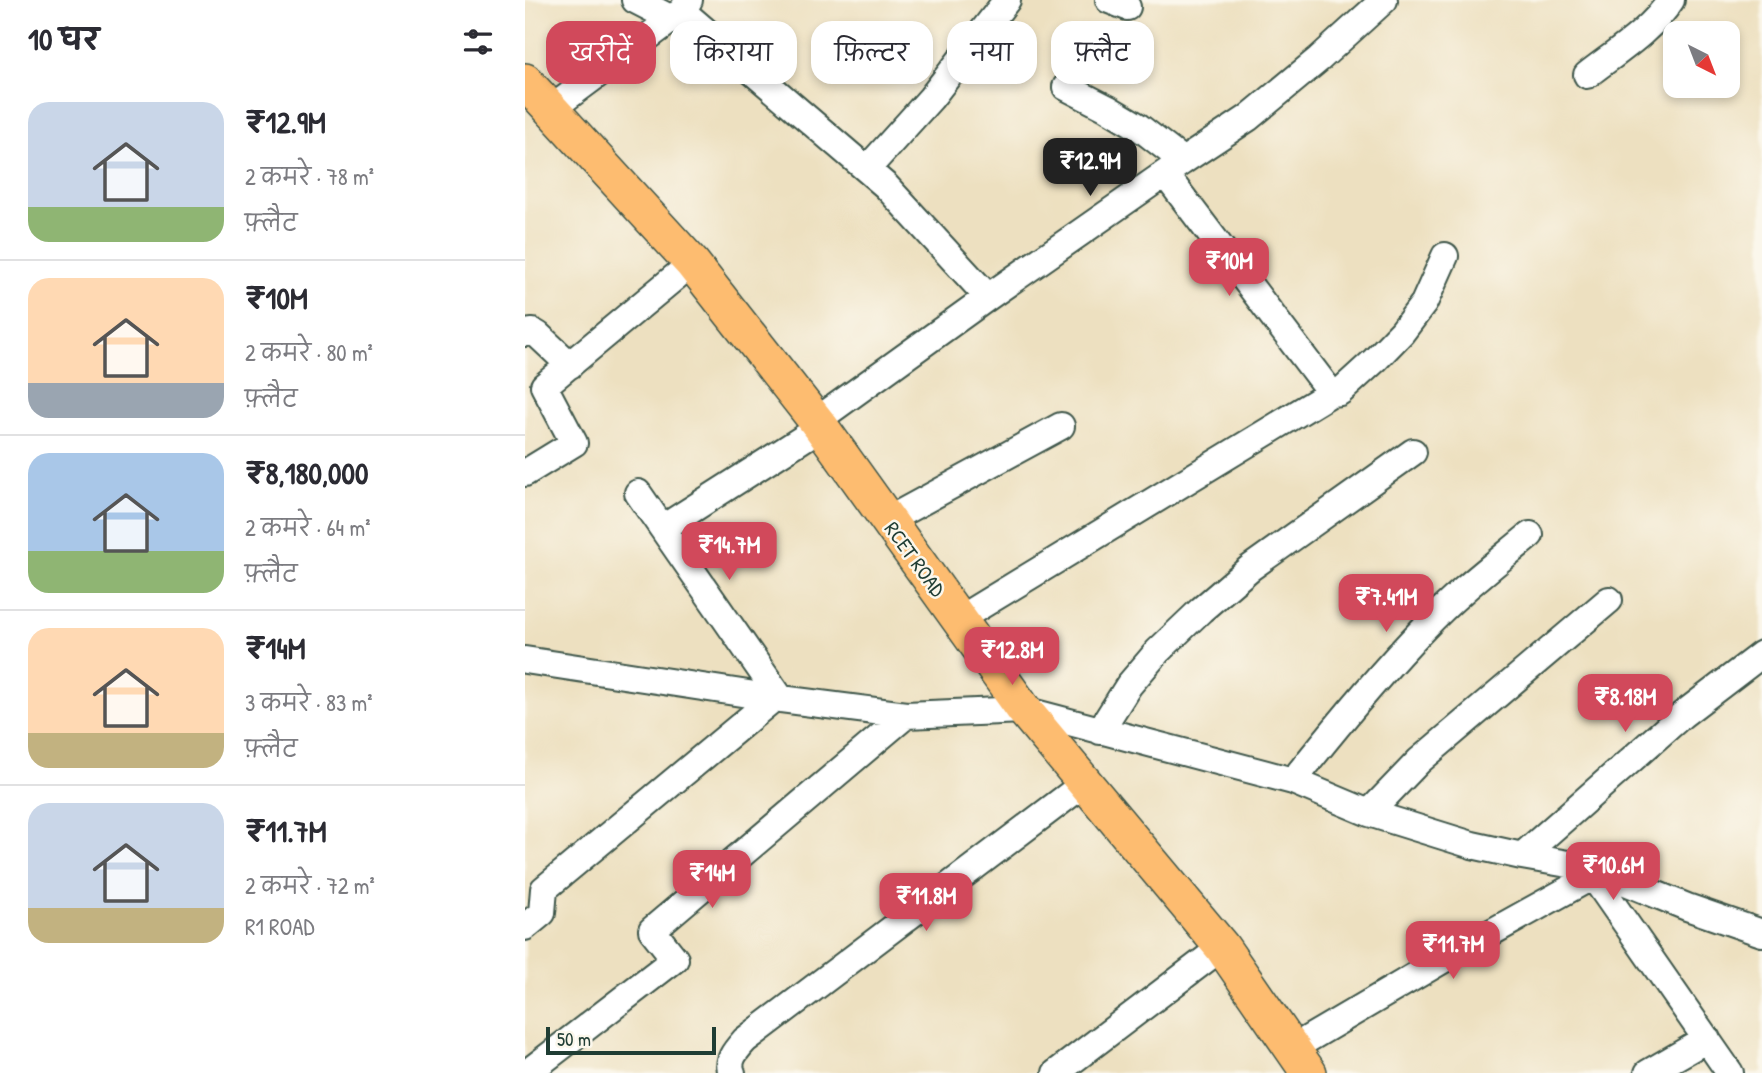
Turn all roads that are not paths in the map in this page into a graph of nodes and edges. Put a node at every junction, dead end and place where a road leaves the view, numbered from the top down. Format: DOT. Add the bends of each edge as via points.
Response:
graph roads {
  1 [pos="635,0"];
  2 [pos="1007,0"];
  3 [pos="1384,0"];
  4 [pos="1671,0"];
  5 [pos="681,10"];
  6 [pos="1587,75"];
  7 [pos="525,81"];
  8 [pos="1066,87"];
  9 [pos="551,110"];
  10 [pos="1174,168"];
  11 [pos="867,169"];
  12 [pos="1445,256"];
  13 [pos="692,263"];
  14 [pos="988,297"];
  15 [pos="525,333"];
  16 [pos="570,365"];
  17 [pos="1331,393"];
  18 [pos="818,424"];
  19 [pos="1062,426"];
  20 [pos="1413,452"];
  21 [pos="525,473"];
  22 [pos="638,493"];
  23 [pos="888,520"];
  24 [pos="663,528"];
  25 [pos="1529,535"];
  26 [pos="1609,600"];
  27 [pos="959,619"];
  28 [pos="1762,653"];
  29 [pos="525,660"];
  30 [pos="777,699"];
  31 [pos="1024,710"];
  32 [pos="906,715"];
  33 [pos="1100,731"];
  34 [pos="1293,782"];
  35 [pos="1085,783"];
  36 [pos="1369,813"];
  37 [pos="1522,856"];
  38 [pos="1592,872"];
  39 [pos="1757,925"];
  40 [pos="525,927"];
  41 [pos="1222,947"];
  42 [pos="1707,1039"];
  43 [pos="1300,1061"];
  44 [pos="527,1073"];
  45 [pos="732,1073"];
  46 [pos="1056,1073"];
  47 [pos="1649,1073"];
  48 [pos="1730,1073"];
  1 -- 5 [label="street"];
  2 -- 11 [label="street" via="931,98"];
  3 -- 10 [label="street" via="1248,118"];
  4 -- 6 [label="street" via="1641,33"];
  5 -- 9 [label="street"];
  5 -- 11 [label="street"];
  7 -- 9 [label="main road, RCET ROAD"];
  8 -- 10 [label="street" via="1139,127"];
  9 -- 13 [label="main road, RCET ROAD"];
  10 -- 14 [label="street"];
  10 -- 17 [label="street"];
  11 -- 14 [label="street"];
  12 -- 17 [label="street" via="1424,303 1402,332 1341,392"];
  13 -- 16 [label="street"];
  13 -- 18 [label="main road, RCET ROAD"];
  14 -- 18 [label="street"];
  15 -- 16 [label="street" via="538,335"];
  16 -- 21 [label="street" via="544,386 574,443"];
  17 -- 27 [label="street"];
  18 -- 23 [label="main road, RCET ROAD"];
  18 -- 24 [label="street"];
  19 -- 23 [label="street"];
  20 -- 33 [label="street" via="1250,568 1201,610 1136,677"];
  22 -- 24 [label="street"];
  23 -- 27 [label="main road, RCET ROAD"];
  24 -- 30 [label="street"];
  25 -- 34 [label="street" via="1426,625"];
  26 -- 36 [label="street" via="1419,761"];
  27 -- 31 [label="main road, RCET ROAD"];
  28 -- 37 [label="street" via="1682,715"];
  29 -- 30 [label="street"];
  30 -- 32 [label="street"];
  30 -- 40 [label="street" via="544,889 542,913"];
  31 -- 32 [label="street"];
  31 -- 33 [label="street"];
  31 -- 35 [label="main road, RCET ROAD"];
  32 -- 44 [label="street" via="652,930 675,959"];
  33 -- 34 [label="street"];
  34 -- 36 [label="street"];
  35 -- 41 [label="main road, RCET ROAD"];
  35 -- 45 [label="street" via="745,1040 731,1058"];
  36 -- 37 [label="street"];
  37 -- 38 [label="street"];
  38 -- 39 [label="street"];
  38 -- 42 [label="street"];
  38 -- 43 [label="street" via="1456,953"];
  41 -- 43 [label="main road, RCET ROAD"];
  41 -- 46 [label="street"];
  42 -- 47 [label="street"];
  42 -- 48 [label="street"];
}
